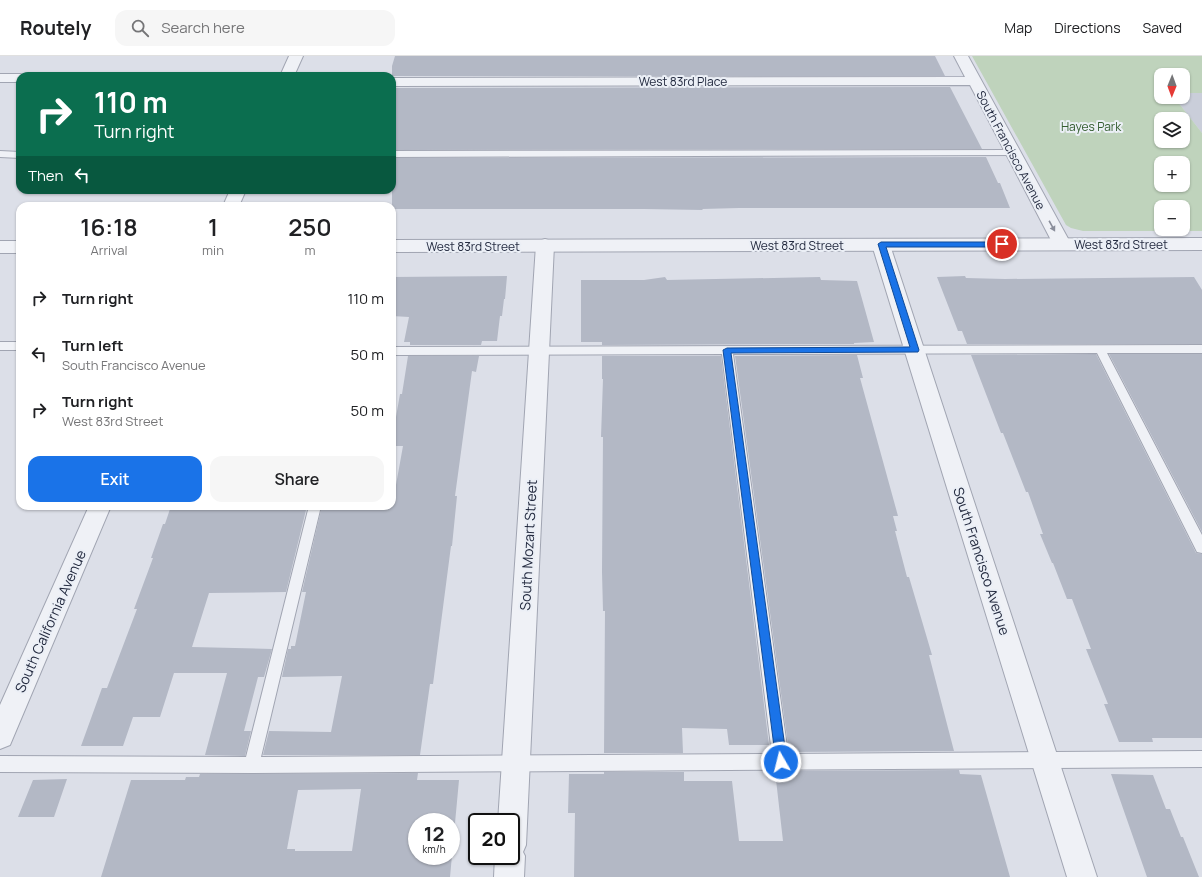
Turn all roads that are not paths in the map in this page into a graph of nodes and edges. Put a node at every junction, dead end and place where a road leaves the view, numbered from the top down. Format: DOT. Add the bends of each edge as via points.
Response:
graph roads {
  1 [pos="296,56"];
  2 [pos="961,56"];
  3 [pos="289,72"];
  4 [pos="0,78"];
  5 [pos="16,78"];
  6 [pos="974,81"];
  7 [pos="396,82"];
  8 [pos="1012,153"];
  9 [pos="0,154"];
  10 [pos="16,154"];
  11 [pos="396,154"];
  12 [pos="881,244"];
  13 [pos="1062,244"];
  14 [pos="1202,244"];
  15 [pos="396,246"];
  16 [pos="545,246"];
  17 [pos="0,247"];
  18 [pos="16,247"];
  19 [pos="0,346"];
  20 [pos="16,346"];
  21 [pos="1100,349"];
  22 [pos="1202,349"];
  23 [pos="727,350"];
  24 [pos="915,350"];
  25 [pos="539,351"];
  26 [pos="396,352"];
  27 [pos="98,510"];
  28 [pos="314,510"];
  29 [pos="1202,548"];
  30 [pos="0,736"];
  31 [pos="1202,759"];
  32 [pos="1045,760"];
  33 [pos="781,762"];
  34 [pos="0,764"];
  35 [pos="516,764"];
  36 [pos="252,765"];
  37 [pos="513,813"];
  38 [pos="510,865"];
  39 [pos="509,877"];
  40 [pos="1082,877"];
  1 -- 3 [label="street"];
  2 -- 6 [label="street, South Francisco Avenue"];
  4 -- 5 [label="street"];
  6 -- 7 [label="street, West 83rd Place"];
  6 -- 8 [label="street, South Francisco Avenue"];
  8 -- 11 [label="lane"];
  8 -- 13 [label="street, South Francisco Avenue, one-way"];
  9 -- 10 [label="lane"];
  12 -- 13 [label="street, West 83rd Street"];
  12 -- 16 [label="street, West 83rd Street"];
  12 -- 24 [label="street, South Francisco Avenue"];
  13 -- 14 [label="street, West 83rd Street"];
  15 -- 16 [label="street, West 83rd Street"];
  16 -- 25 [label="street, South Mozart Street"];
  17 -- 18 [label="street"];
  19 -- 20 [label="lane"];
  21 -- 22 [label="lane"];
  21 -- 24 [label="lane"];
  21 -- 29 [label="lane"];
  23 -- 24 [label="lane"];
  23 -- 25 [label="lane"];
  23 -- 33 [label="lane"];
  24 -- 32 [label="street, South Francisco Avenue"];
  25 -- 26 [label="lane"];
  25 -- 35 [label="street, South Mozart Street"];
  27 -- 30 [label="street, South California Avenue"];
  28 -- 36 [label="lane"];
  31 -- 32 [label="lane"];
  32 -- 33 [label="lane"];
  32 -- 40 [label="street, South Francisco Avenue"];
  33 -- 35 [label="lane"];
  34 -- 36 [label="lane"];
  35 -- 36 [label="lane"];
  35 -- 37 [label="street, South Mozart Street"];
  38 -- 39 [label="street"];
}
